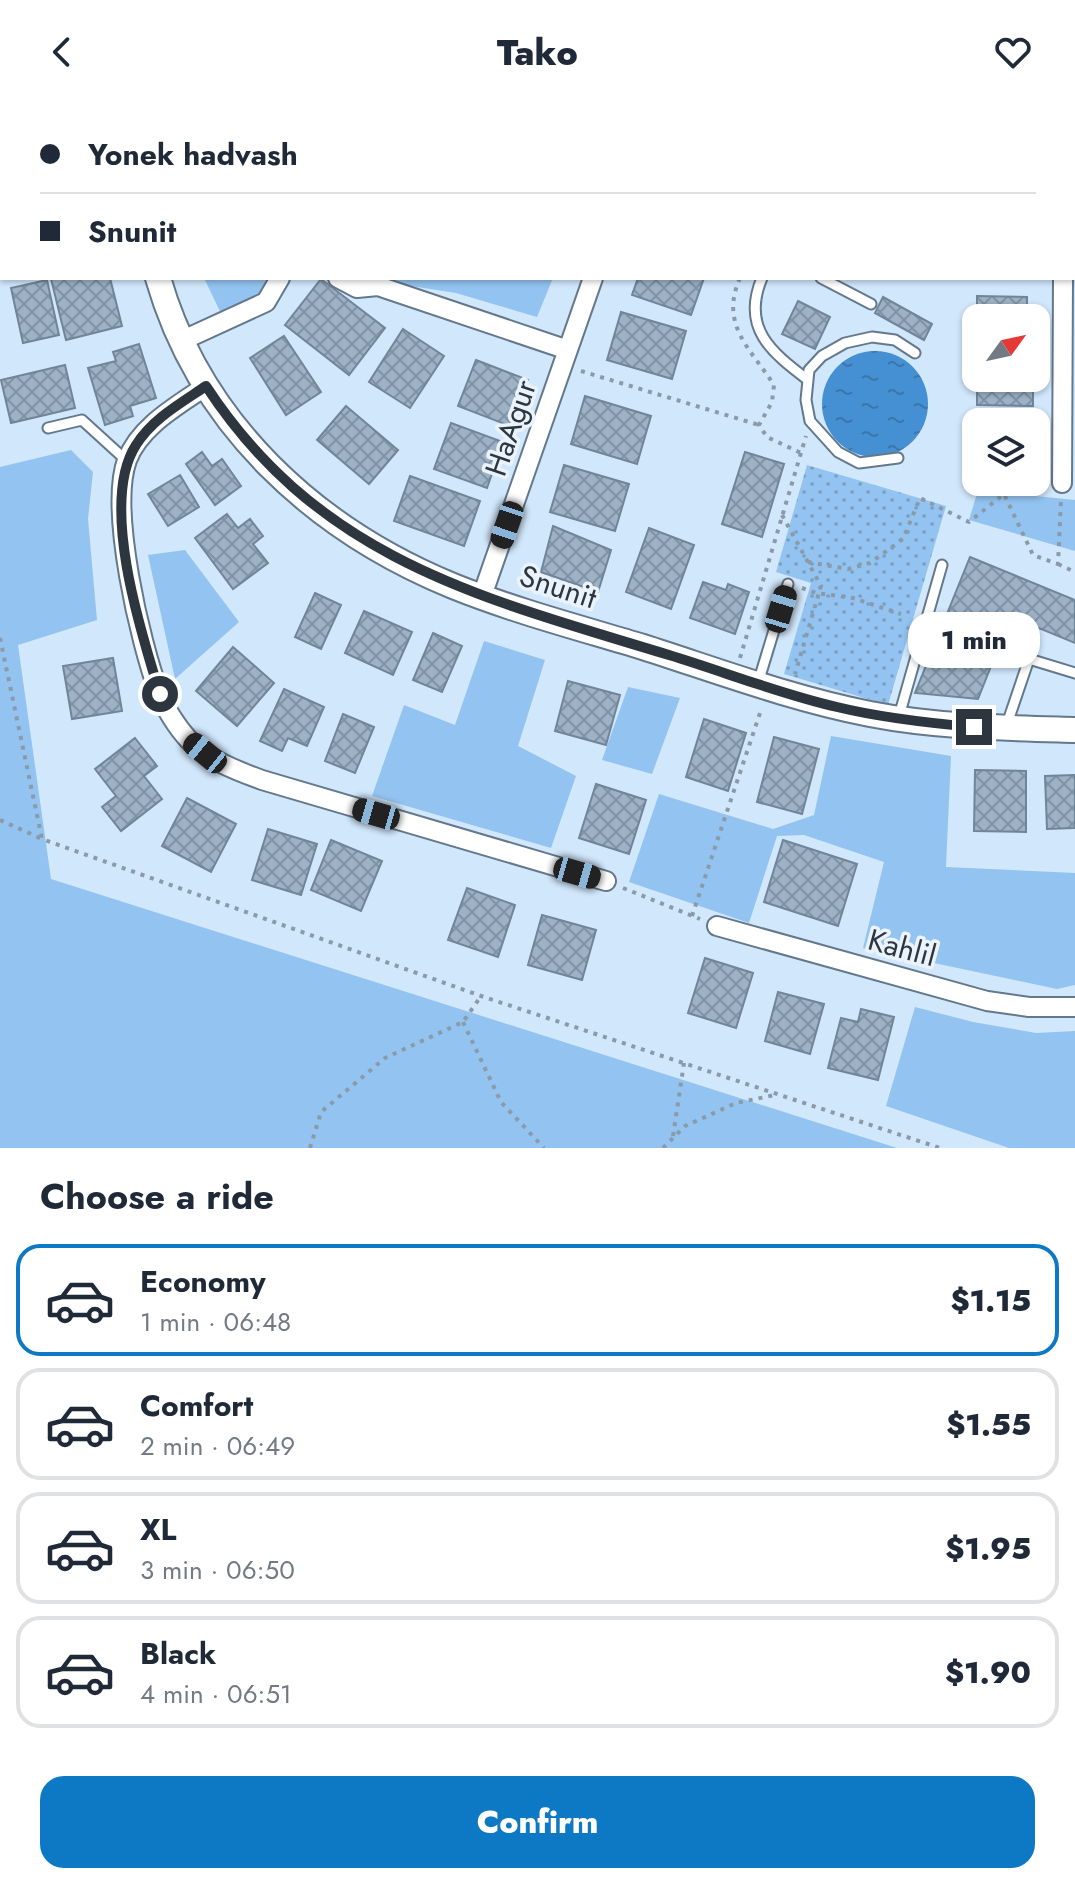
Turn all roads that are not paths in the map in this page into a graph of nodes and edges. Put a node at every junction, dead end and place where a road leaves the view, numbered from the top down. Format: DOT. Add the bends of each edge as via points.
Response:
graph roads {
  1 [pos="159,280"];
  2 [pos="279,280"];
  3 [pos="342,280"];
  4 [pos="592,280"];
  5 [pos="762,280"];
  6 [pos="825,280"];
  7 [pos="1063,280"];
  8 [pos="871,304"];
  9 [pos="181,341"];
  10 [pos="915,353"];
  11 [pos="565,358"];
  12 [pos="808,380"];
  13 [pos="206,386"];
  14 [pos="48,428"];
  15 [pos="898,458"];
  16 [pos="127,461"];
  17 [pos="1062,483"];
  18 [pos="942,565"];
  19 [pos="788,584"];
  20 [pos="482,596"];
  21 [pos="1075,673"];
  22 [pos="758,683"];
  23 [pos="899,718"];
  24 [pos="1006,728"];
  25 [pos="1075,730"];
  26 [pos="606,881"];
  27 [pos="717,926"];
  28 [pos="1075,1007"];
  1 -- 9 [label="street, Snunit"];
  2 -- 9 [label="street" via="266,302"];
  3 -- 11 [label="street" via="357,288 378,286"];
  4 -- 11 [label="street, HaAgur"];
  5 -- 12 [label="lane" via="755,312 759,333 773,352"];
  6 -- 8 [label="lane"];
  7 -- 17 [label="street"];
  9 -- 13 [label="street, Snunit"];
  10 -- 12 [label="lane" via="895,340 872,337 845,343 822,356 809,370"];
  11 -- 20 [label="street, HaAgur"];
  12 -- 15 [label="lane" via="810,421 838,452 859,463"];
  13 -- 16 [label="street" via="145,431"];
  13 -- 20 [label="street, Snunit" via="236,430 311,503 358,537"];
  14 -- 16 [label="lane" via="82,420"];
  16 -- 26 [label="street" via="123,539 146,648 160,694 188,739 225,766 262,780"];
  18 -- 23 [label="lane"];
  19 -- 22 [label="lane"];
  20 -- 22 [label="street, Snunit"];
  21 -- 24 [label="lane" via="1029,659"];
  22 -- 23 [label="street, Snunit" via="834,706"];
  23 -- 24 [label="street, Snunit"];
  24 -- 25 [label="street, Snunit"];
  27 -- 28 [label="street, Kahlil" via="987,1001"];
}
